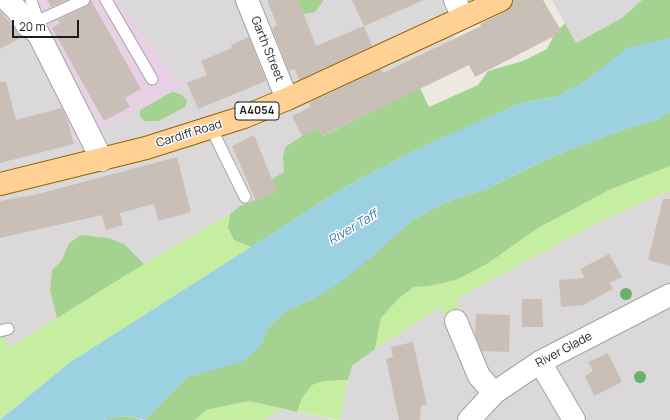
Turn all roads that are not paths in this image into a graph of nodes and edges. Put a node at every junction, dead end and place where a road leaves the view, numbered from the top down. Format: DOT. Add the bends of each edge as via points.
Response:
graph roads {
  1 [pos="7,0"];
  2 [pos="31,0"];
  3 [pos="84,0"];
  4 [pos="106,0"];
  5 [pos="247,0"];
  6 [pos="501,0"];
  7 [pos="459,9"];
  8 [pos="38,27"];
  9 [pos="152,79"];
  10 [pos="287,99"];
  11 [pos="211,128"];
  12 [pos="102,160"];
  13 [pos="0,184"];
  14 [pos="245,197"];
  15 [pos="670,295"];
  16 [pos="456,321"];
  17 [pos="540,362"];
  18 [pos="494,393"];
  19 [pos="469,420"];
  20 [pos="574,420"];
  1 -- 8 [label="street" via="28,26"];
  2 -- 8 [label="lane"];
  3 -- 8 [label="lane"];
  4 -- 9 [label="lane"];
  5 -- 10 [label="street, Garth Street"];
  6 -- 7 [label="main road, Cardiff Road / A4054"];
  7 -- 10 [label="main road, Cardiff Road / A4054"];
  8 -- 12 [label="street"];
  10 -- 11 [label="main road, Cardiff Road / A4054"];
  11 -- 12 [label="main road, Cardiff Road / A4054"];
  11 -- 14 [label="lane"];
  12 -- 13 [label="main road, Cardiff Road / A4054"];
  15 -- 17 [label="street, River Glade"];
  16 -- 18 [label="street" via="479,376"];
  17 -- 18 [label="street, River Glade"];
  17 -- 20 [label="street"];
  18 -- 19 [label="street, River Glade"];
}
